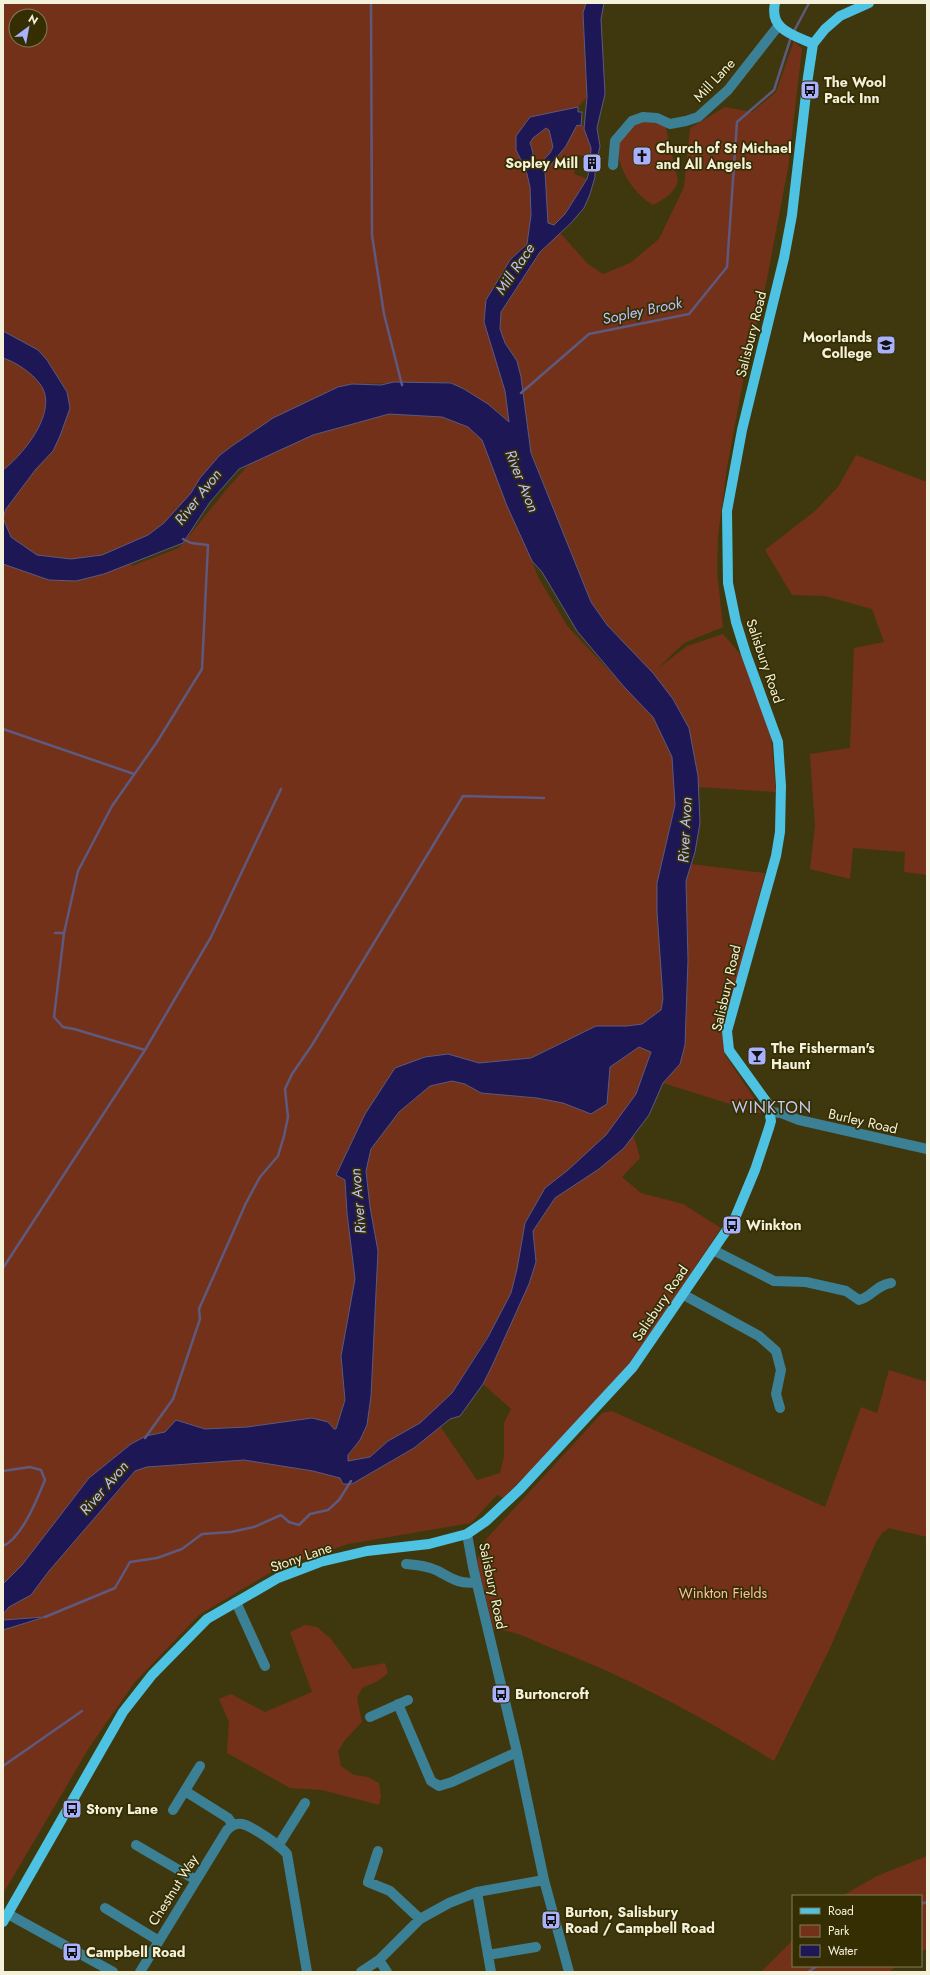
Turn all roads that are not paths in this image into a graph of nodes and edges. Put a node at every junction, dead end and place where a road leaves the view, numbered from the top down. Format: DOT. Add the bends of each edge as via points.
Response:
graph roads {
  1 [pos="775,3"];
  2 [pos="869,3"];
  3 [pos="779,25"];
  4 [pos="813,44"];
  5 [pos="613,165"];
  6 [pos="770,1112"];
  7 [pos="927,1149"];
  8 [pos="713,1250"];
  9 [pos="891,1283"];
  10 [pos="684,1295"];
  11 [pos="780,1408"];
  12 [pos="468,1534"];
  13 [pos="406,1564"];
  14 [pos="476,1582"];
  15 [pos="236,1602"];
  16 [pos="265,1666"];
  17 [pos="408,1700"];
  18 [pos="398,1704"];
  19 [pos="370,1717"];
  20 [pos="517,1752"];
  21 [pos="200,1766"];
  22 [pos="185,1791"];
  23 [pos="305,1803"];
  24 [pos="174,1810"];
  25 [pos="233,1825"];
  26 [pos="136,1845"];
  27 [pos="278,1846"];
  28 [pos="378,1851"];
  29 [pos="196,1880"];
  30 [pos="544,1880"];
  31 [pos="477,1892"];
  32 [pos="105,1908"];
  33 [pos="5,1918"];
  34 [pos="420,1919"];
  35 [pos="159,1941"];
  36 [pos="536,1948"];
  37 [pos="488,1955"];
  38 [pos="379,1960"];
  39 [pos="102,1969"];
  40 [pos="113,1972"];
  41 [pos="140,1972"];
  42 [pos="307,1972"];
  43 [pos="361,1972"];
  44 [pos="387,1972"];
  45 [pos="491,1972"];
  46 [pos="568,1972"];
  1 -- 3 [label="main road" via="774,19"];
  2 -- 4 [label="main road" via="840,16"];
  3 -- 4 [label="main road"];
  3 -- 5 [label="street, Mill Lane" via="728,90 698,117 670,124 657,118 643,117 632,122 615,141"];
  4 -- 6 [label="main road, Salisbury Road" via="792,215 742,430 727,511 727,562 736,622 778,742 781,786 780,832 776,856 727,1031 729,1050 764,1097"];
  6 -- 7 [label="street, Burley Road"];
  6 -- 8 [label="main road, Salisbury Road" via="769,1128 755,1170 735,1218"];
  8 -- 9 [label="street" via="774,1280 806,1282 846,1291 859,1300 865,1299 882,1284"];
  8 -- 10 [label="main road, Salisbury Road"];
  10 -- 11 [label="street" via="759,1336 776,1351 781,1370 776,1394"];
  10 -- 12 [label="main road, Salisbury Road" via="634,1367 610,1394 506,1503"];
  12 -- 14 [label="street, Salisbury Road"];
  12 -- 15 [label="main road, Stony Lane" via="430,1544 367,1551 320,1562 278,1578"];
  13 -- 14 [label="street" via="437,1570 452,1580 467,1584"];
  14 -- 20 [label="street, Salisbury Road"];
  15 -- 16 [label="street"];
  15 -- 33 [label="main road, Stony Lane" via="207,1619 152,1675 123,1712"];
  17 -- 18 [label="street"];
  18 -- 19 [label="street"];
  18 -- 20 [label="street" via="431,1781 439,1786"];
  20 -- 30 [label="street, Salisbury Road"];
  21 -- 22 [label="street"];
  22 -- 24 [label="street"];
  22 -- 25 [label="street" via="228,1818"];
  23 -- 27 [label="street"];
  25 -- 27 [label="street" via="242,1824 249,1827"];
  25 -- 29 [label="street, Chestnut Way" via="227,1830"];
  26 -- 29 [label="street"];
  27 -- 42 [label="street" via="287,1854"];
  28 -- 34 [label="street" via="368,1882 390,1890"];
  29 -- 35 [label="street, Chestnut Way"];
  30 -- 31 [label="street"];
  30 -- 46 [label="street, Salisbury Road"];
  31 -- 34 [label="street" via="449,1902"];
  31 -- 37 [label="street"];
  32 -- 35 [label="street"];
  33 -- 39 [label="street"];
  34 -- 38 [label="street"];
  35 -- 41 [label="street, Chestnut Way"];
  36 -- 37 [label="street"];
  37 -- 45 [label="street"];
  38 -- 43 [label="street"];
  38 -- 44 [label="street"];
  39 -- 40 [label="street"];
}
